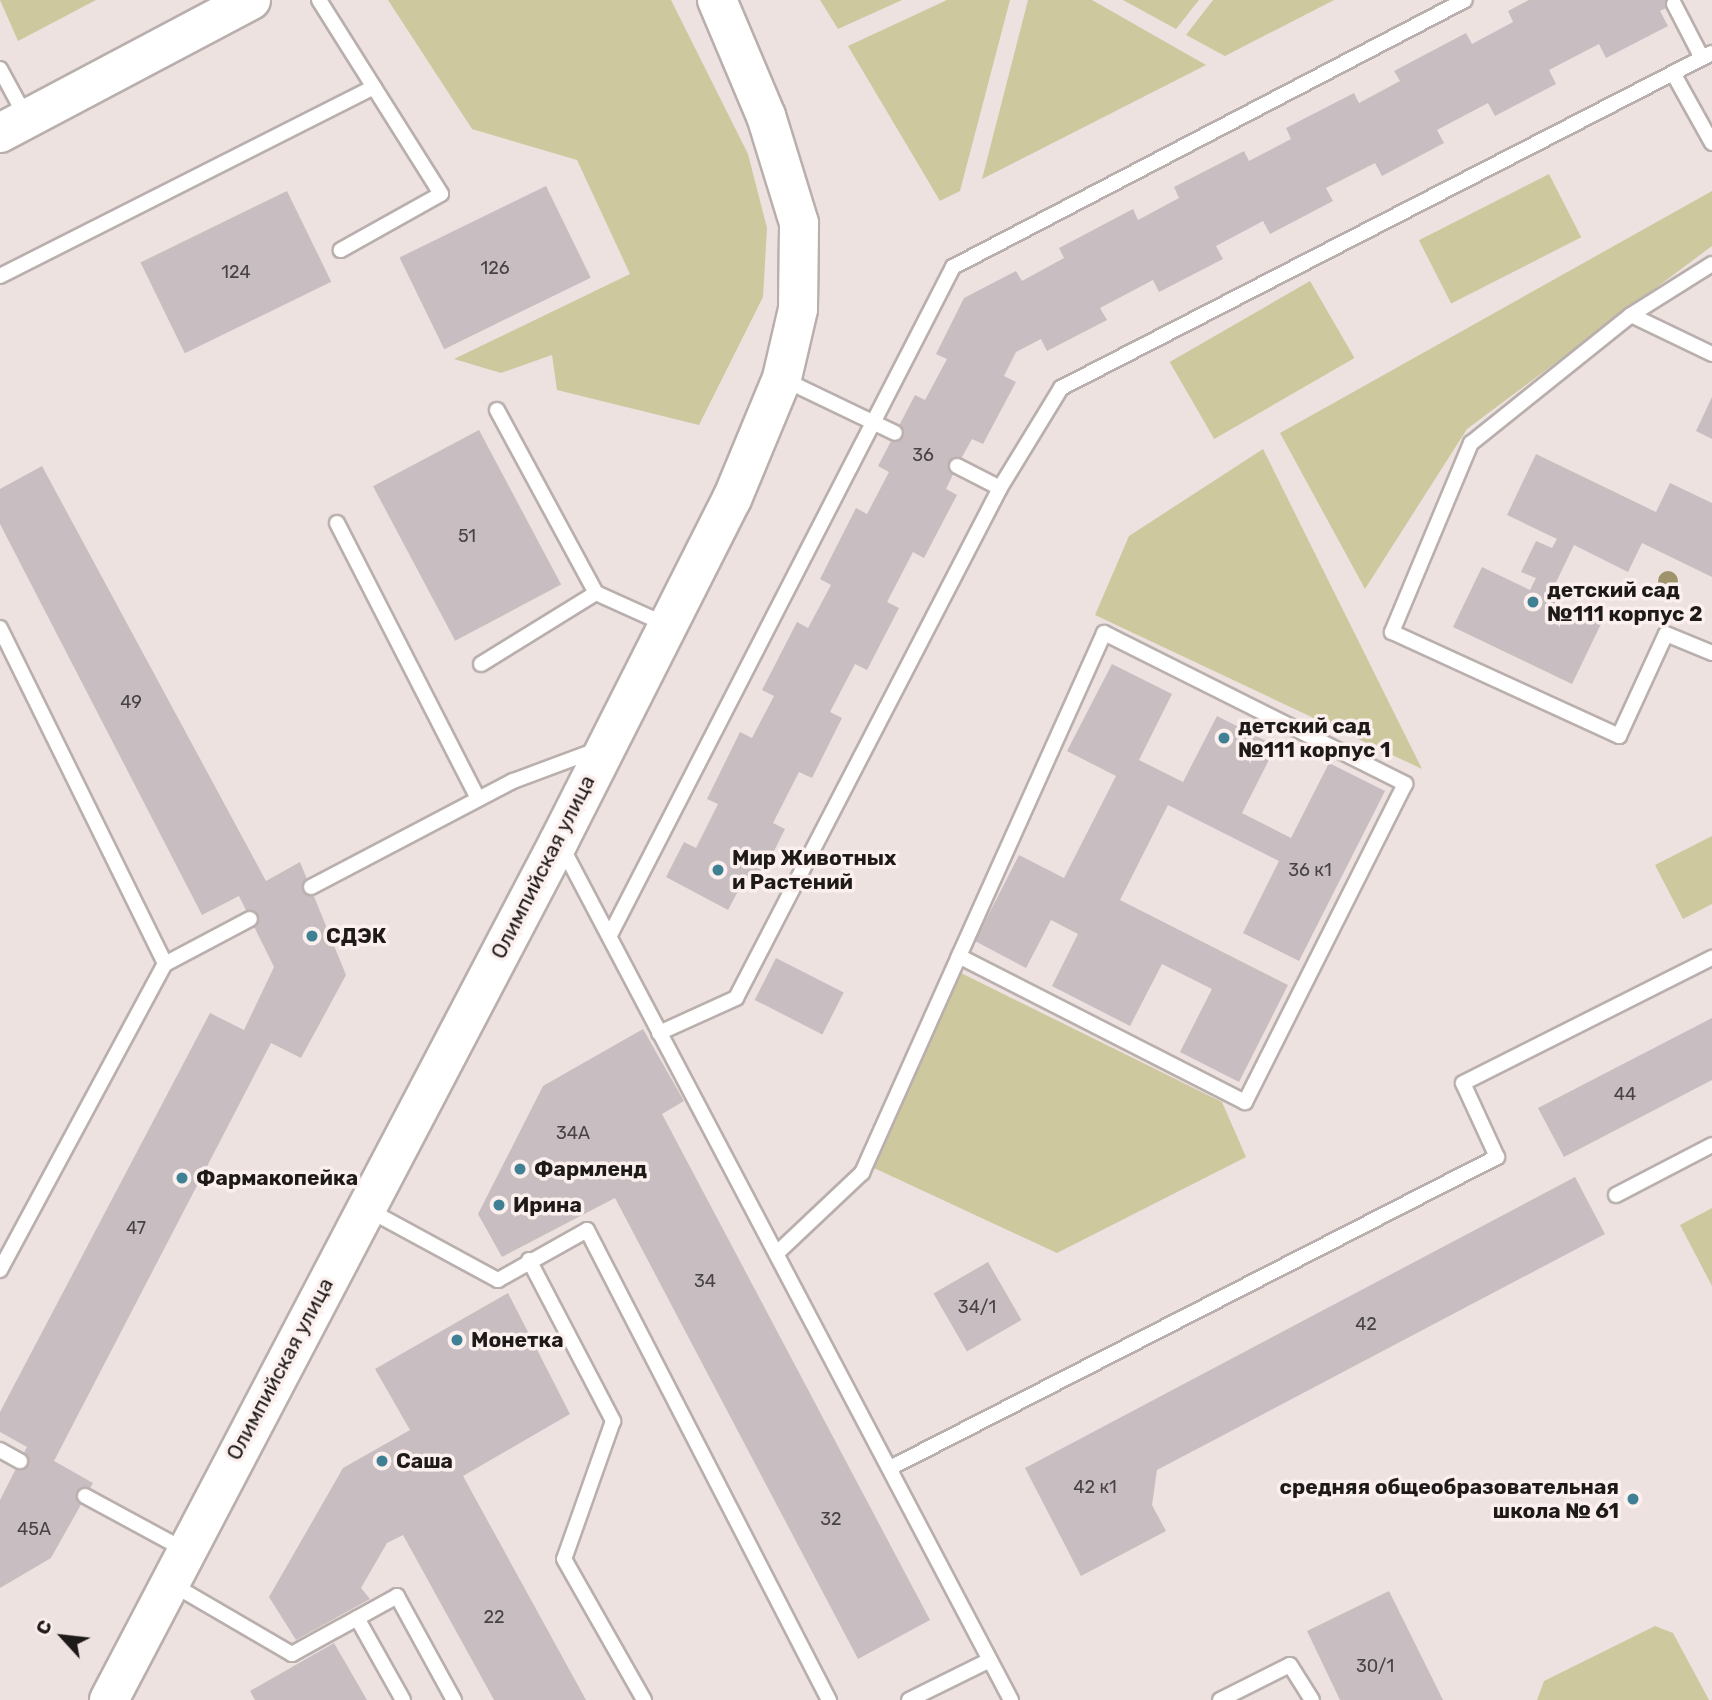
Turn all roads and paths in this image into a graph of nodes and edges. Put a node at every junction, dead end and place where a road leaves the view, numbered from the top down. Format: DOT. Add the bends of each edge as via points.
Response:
graph roads {
  1 [pos="251,0"];
  2 [pos="319,0"];
  3 [pos="717,0"];
  4 [pos="1465,0"];
  5 [pos="1674,4"];
  6 [pos="1707,56"];
  7 [pos="0,69"];
  8 [pos="1673,73"];
  9 [pos="374,87"];
  10 [pos="14,126"];
  11 [pos="1712,143"];
  12 [pos="341,250"];
  13 [pos="1712,264"];
  14 [pos="0,276"];
  15 [pos="1631,315"];
  16 [pos="1712,354"];
  17 [pos="782,378"];
  18 [pos="497,410"];
  19 [pos="874,422"];
  20 [pos="895,433"];
  21 [pos="957,466"];
  22 [pos="1000,488"];
  23 [pos="337,523"];
  24 [pos="596,593"];
  25 [pos="667,625"];
  26 [pos="0,628"];
  27 [pos="1712,653"];
  28 [pos="481,664"];
  29 [pos="603,747"];
  30 [pos="478,798"];
  31 [pos="559,841"];
  32 [pos="311,887"];
  33 [pos="250,919"];
  34 [pos="611,933"];
  35 [pos="959,956"];
  36 [pos="1712,958"];
  37 [pos="165,964"];
  38 [pos="659,1032"];
  39 [pos="1712,1145"];
  40 [pos="1616,1195"];
  41 [pos="365,1209"];
  42 [pos="776,1253"];
  43 [pos="529,1260"];
  44 [pos="0,1270"];
  45 [pos="0,1450"];
  46 [pos="20,1461"];
  47 [pos="890,1468"];
  48 [pos="85,1496"];
  49 [pos="177,1566"];
  50 [pos="357,1618"];
  51 [pos="990,1660"];
  52 [pos="109,1700"];
  53 [pos="403,1700"];
  54 [pos="454,1700"];
  55 [pos="645,1700"];
  56 [pos="830,1700"];
  57 [pos="909,1700"];
  58 [pos="1012,1700"];
  59 [pos="1220,1700"];
  60 [pos="1312,1700"];
  1 -- 10 [label="street"];
  2 -- 9 [label="lane"];
  3 -- 17 [label="street, Олимпийская улица" via="766,116 799,223 798,309"];
  4 -- 19 [label="lane" via="953,267"];
  5 -- 6 [label="lane"];
  6 -- 8 [label="lane"];
  7 -- 10 [label="lane"];
  8 -- 11 [label="lane"];
  8 -- 22 [label="lane" via="1061,388"];
  9 -- 12 [label="lane" via="442,194"];
  9 -- 14 [label="lane"];
  13 -- 15 [label="lane"];
  15 -- 16 [label="lane"];
  15 -- 27 [label="lane" via="1471,443 1392,632 1619,736 1666,634"];
  17 -- 19 [label="lane"];
  17 -- 25 [label="street, Олимпийская улица" via="732,499"];
  18 -- 24 [label="lane"];
  19 -- 20 [label="lane"];
  19 -- 34 [label="lane"];
  21 -- 22 [label="lane"];
  22 -- 38 [label="lane" via="736,998"];
  23 -- 30 [label="lane"];
  24 -- 25 [label="lane"];
  24 -- 28 [label="lane"];
  25 -- 29 [label="street, Олимпийская улица"];
  26 -- 37 [label="lane"];
  29 -- 30 [label="lane"];
  29 -- 31 [label="street, Олимпийская улица"];
  30 -- 32 [label="lane"];
  31 -- 34 [label="lane"];
  31 -- 41 [label="street, Олимпийская улица"];
  33 -- 37 [label="lane"];
  34 -- 38 [label="lane"];
  35 -- 35 [label="lane" via="1104,634 1405,784 1245,1102"];
  35 -- 42 [label="lane" via="862,1173"];
  36 -- 47 [label="lane" via="1463,1083 1497,1157"];
  37 -- 44 [label="lane"];
  38 -- 42 [label="lane"];
  39 -- 40 [label="lane"];
  41 -- 43 [label="lane" via="498,1280"];
  41 -- 49 [label="street, Олимпийская улица"];
  42 -- 47 [label="lane"];
  43 -- 55 [label="lane" via="613,1421 564,1559"];
  43 -- 56 [label="lane" via="587,1230"];
  45 -- 46 [label="lane"];
  47 -- 51 [label="lane"];
  48 -- 49 [label="lane"];
  49 -- 50 [label="lane" via="292,1654"];
  49 -- 52 [label="street, Олимпийская улица"];
  50 -- 53 [label="lane"];
  50 -- 54 [label="lane" via="397,1596"];
  51 -- 57 [label="lane"];
  51 -- 58 [label="lane"];
  59 -- 60 [label="lane" via="1290,1665"];
}
